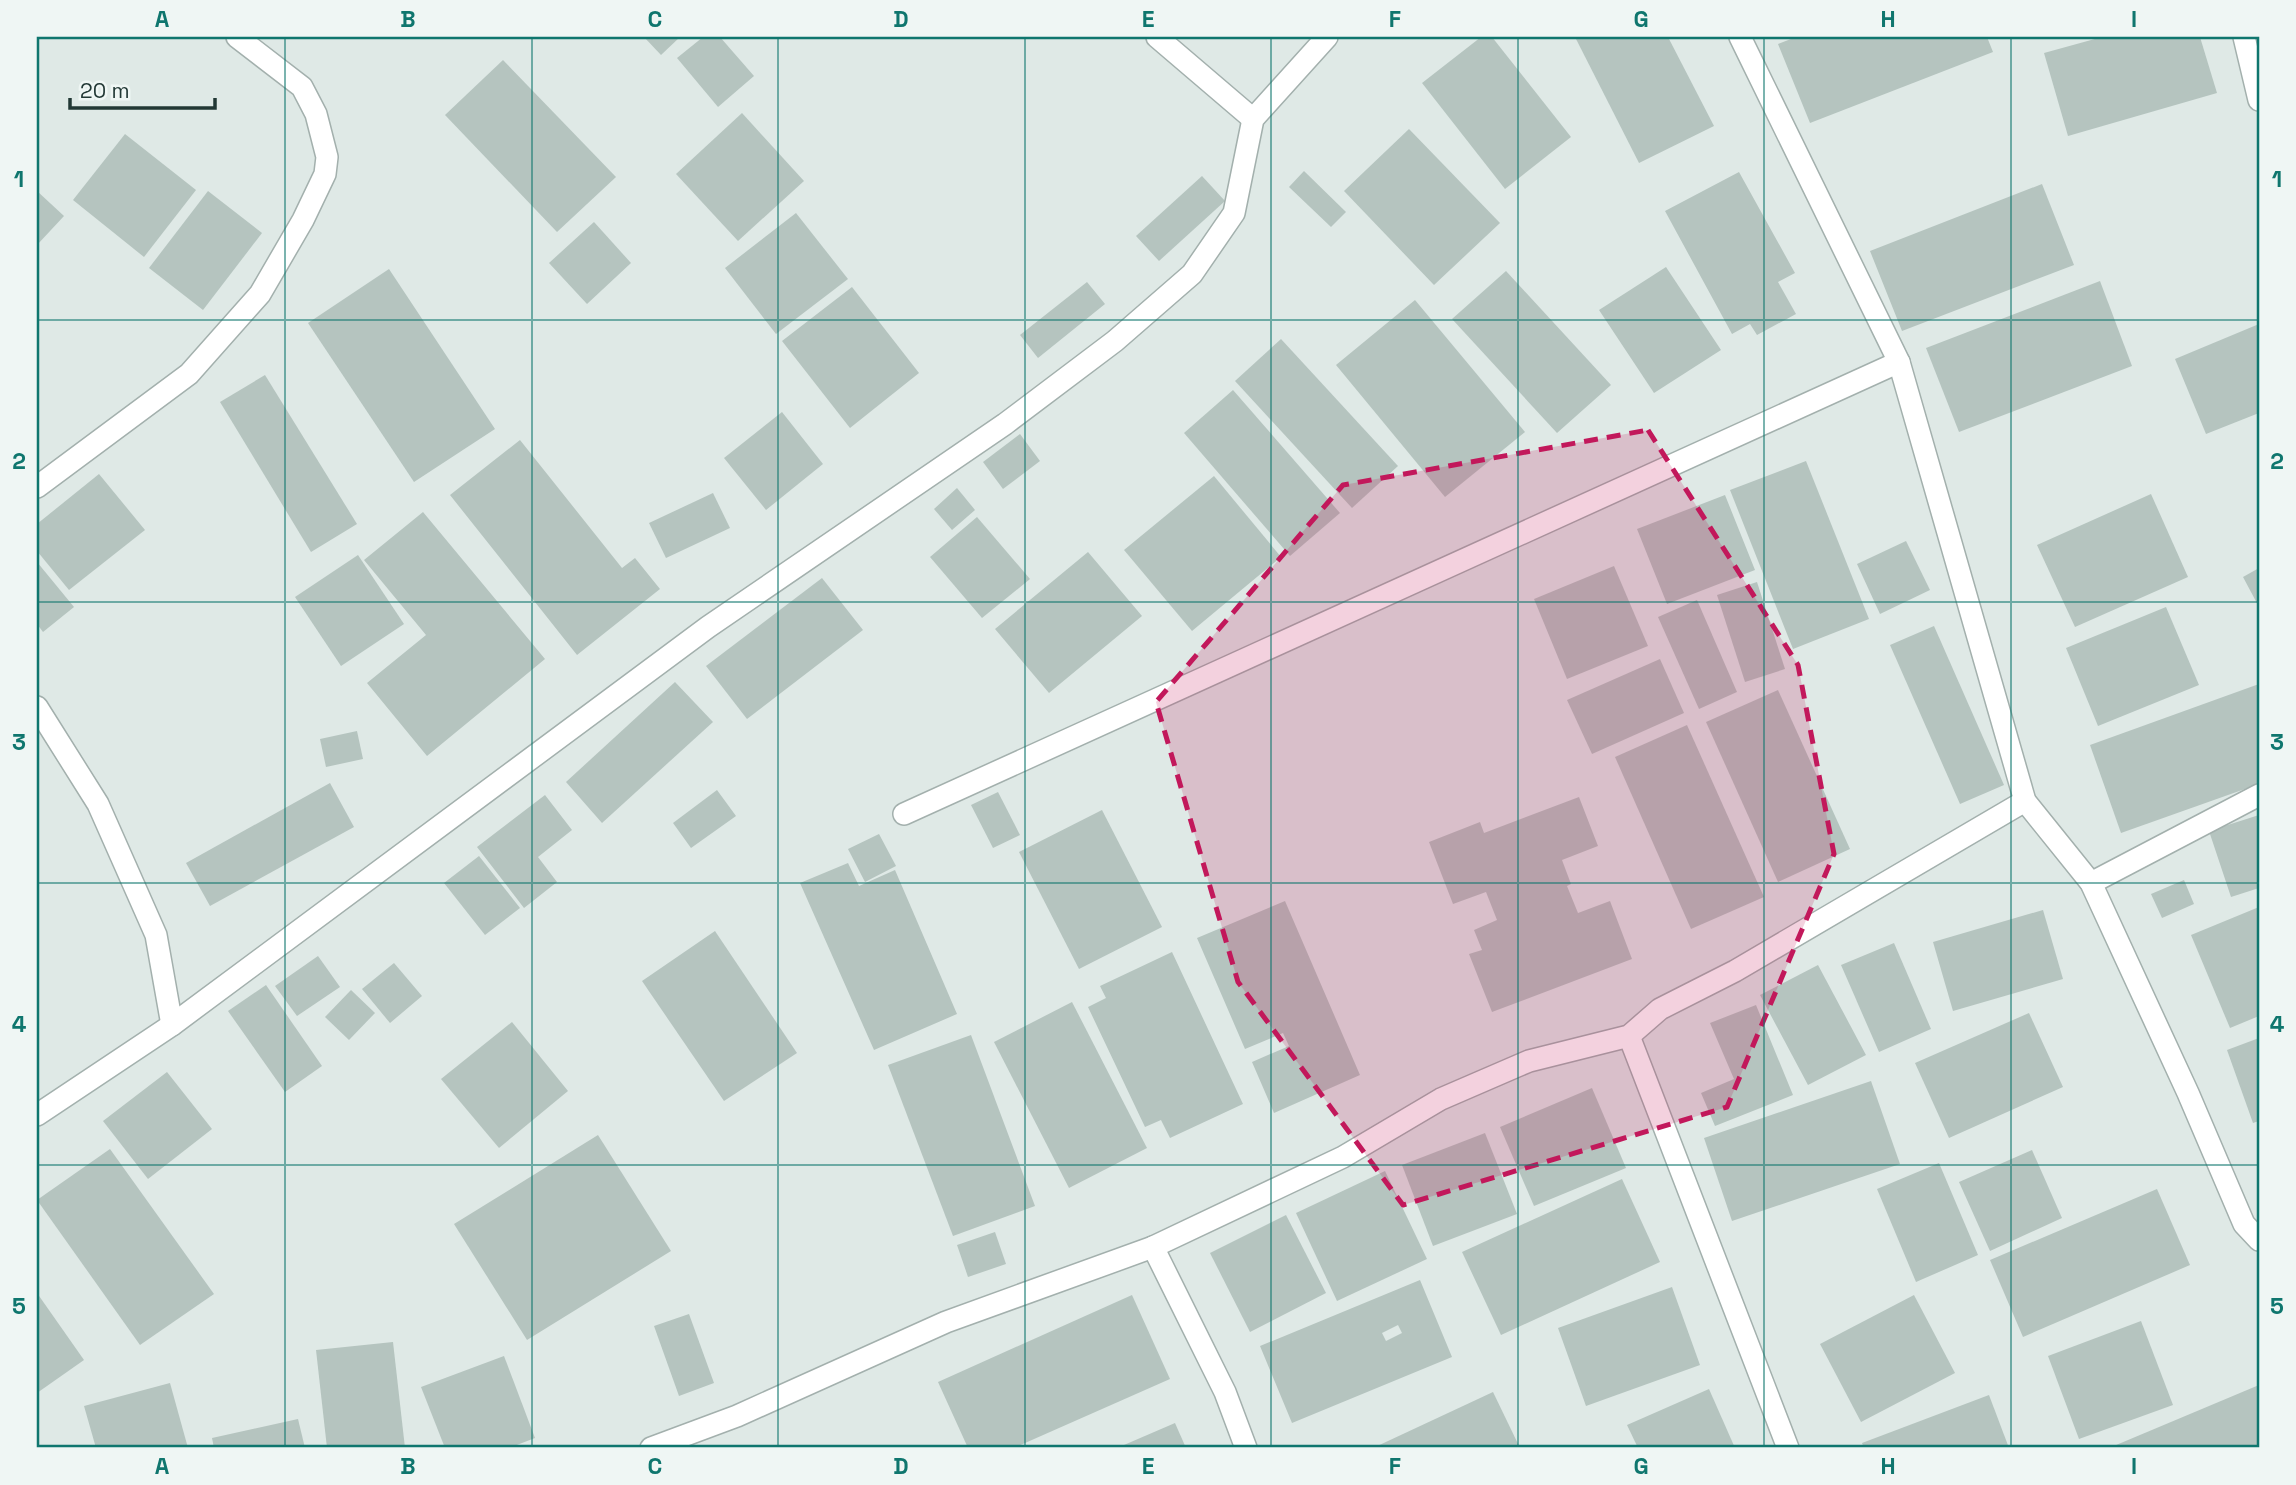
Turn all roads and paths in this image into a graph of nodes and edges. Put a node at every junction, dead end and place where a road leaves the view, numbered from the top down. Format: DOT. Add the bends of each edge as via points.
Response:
graph roads {
  1 [pos="237,37"];
  2 [pos="1157,37"];
  3 [pos="1327,37"];
  4 [pos="1740,37"];
  5 [pos="2244,37"];
  6 [pos="2259,100"];
  7 [pos="1253,119"];
  8 [pos="1899,362"];
  9 [pos="37,487"];
  10 [pos="37,707"];
  11 [pos="2259,796"];
  12 [pos="2025,801"];
  13 [pos="904,814"];
  14 [pos="2091,883"];
  15 [pos="172,1025"];
  16 [pos="1629,1036"];
  17 [pos="37,1115"];
  18 [pos="2259,1240"];
  19 [pos="1153,1248"];
  20 [pos="651,1448"];
  21 [pos="1246,1448"];
  22 [pos="1788,1448"];
  1 -- 9 [label="street" via="302,87 316,114 327,157 326,174 260,294 189,374"];
  2 -- 7 [label="street"];
  3 -- 7 [label="street"];
  4 -- 8 [label="street"];
  5 -- 6 [label="street"];
  7 -- 15 [label="street" via="1234,212 1192,274 1115,341 1005,424 708,627"];
  8 -- 12 [label="street"];
  8 -- 13 [label="street"];
  10 -- 15 [label="street" via="98,804 156,935"];
  11 -- 14 [label="street"];
  12 -- 14 [label="street"];
  12 -- 16 [label="street" via="1735,971 1660,1009"];
  14 -- 18 [label="street" via="2244,1224"];
  15 -- 17 [label="street"];
  16 -- 19 [label="street" via="1529,1061 1441,1099 1343,1157"];
  16 -- 22 [label="street"];
  19 -- 20 [label="street" via="946,1322 737,1416"];
  19 -- 21 [label="street" via="1225,1392"];
}
